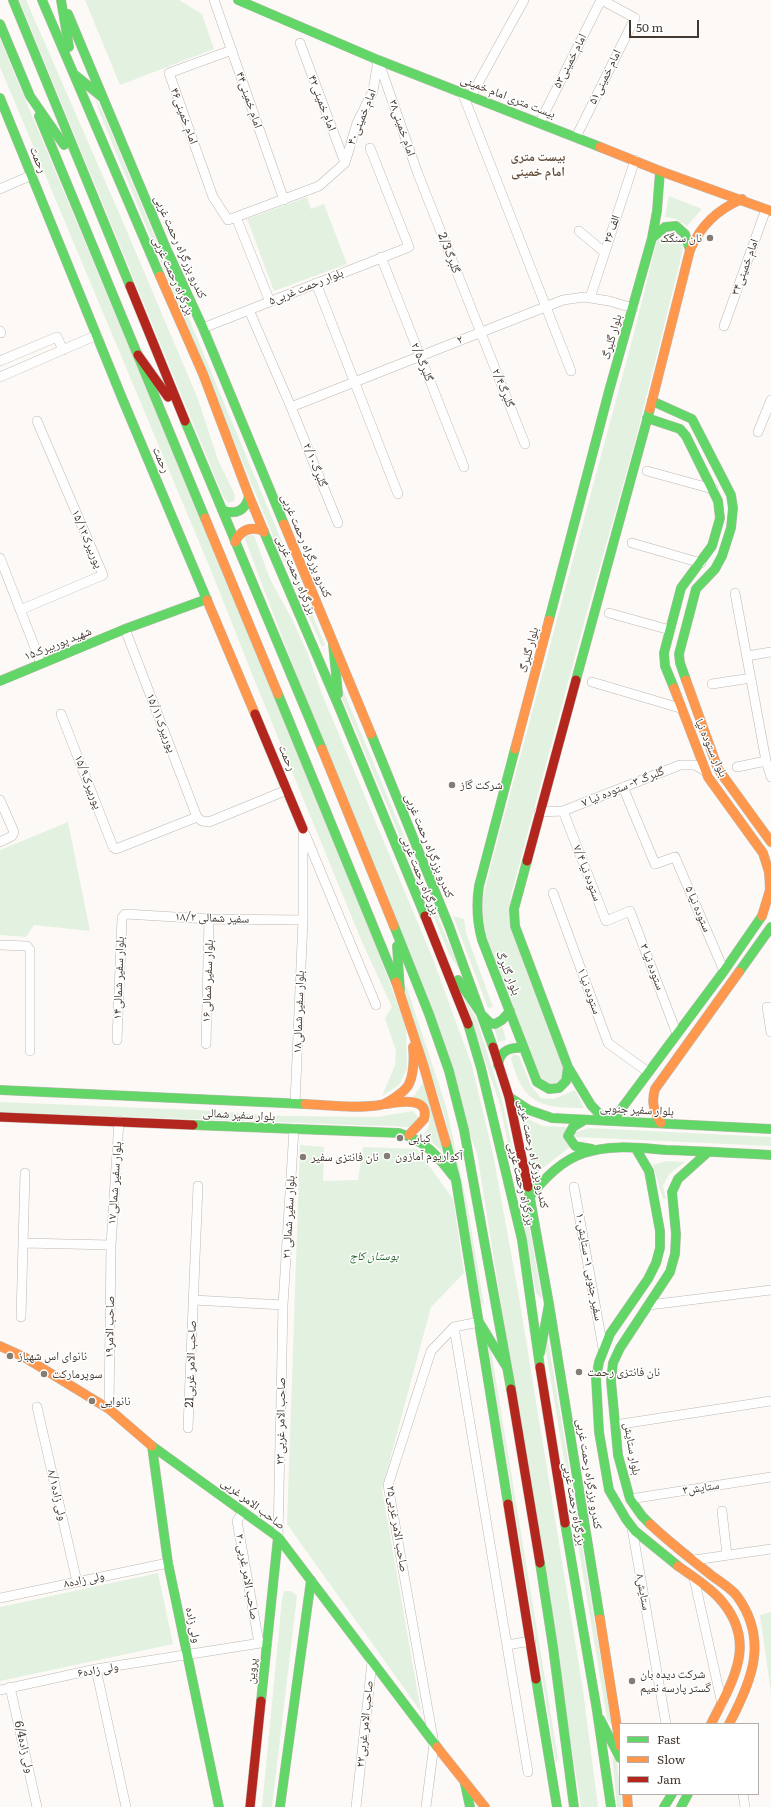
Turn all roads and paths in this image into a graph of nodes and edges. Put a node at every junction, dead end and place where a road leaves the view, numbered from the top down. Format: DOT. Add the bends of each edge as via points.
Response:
graph roads {
  1 [pos="13,0"];
  2 [pos="42,0"];
  3 [pos="61,0"];
  4 [pos="214,0"];
  5 [pos="238,0"];
  6 [pos="524,0"];
  7 [pos="601,0"];
  8 [pos="635,18"];
  9 [pos="0,24"];
  10 [pos="300,43"];
  11 [pos="232,50"];
  12 [pos="378,60"];
  13 [pos="74,75"];
  14 [pos="467,94"];
  15 [pos="30,96"];
  16 [pos="102,96"];
  17 [pos="0,98"];
  18 [pos="540,122"];
  19 [pos="576,137"];
  20 [pos="370,148"];
  21 [pos="635,160"];
  22 [pos="345,163"];
  23 [pos="81,169"];
  24 [pos="660,171"];
  25 [pos="418,174"];
  26 [pos="32,175"];
  27 [pos="0,189"];
  28 [pos="742,199"];
  29 [pos="284,200"];
  30 [pos="769,210"];
  31 [pos="232,219"];
  32 [pos="579,231"];
  33 [pos="652,238"];
  34 [pos="690,250"];
  35 [pos="604,252"];
  36 [pos="381,257"];
  37 [pos="316,283"];
  38 [pos="590,298"];
  39 [pos="270,302"];
  40 [pos="545,307"];
  41 [pos="633,308"];
  42 [pos="249,310"];
  43 [pos="724,326"];
  44 [pos="202,328"];
  45 [pos="480,332"];
  46 [pos="97,335"];
  47 [pos="63,350"];
  48 [pos="138,355"];
  49 [pos="420,356"];
  50 [pos="0,361"];
  51 [pos="571,371"];
  52 [pos="0,377"];
  53 [pos="354,382"];
  54 [pos="771,400"];
  55 [pos="652,401"];
  56 [pos="292,407"];
  57 [pos="678,413"];
  58 [pos="647,418"];
  59 [pos="184,419"];
  60 [pos="37,421"];
  61 [pos="673,426"];
  62 [pos="758,432"];
  63 [pos="525,444"];
  64 [pos="464,467"];
  65 [pos="647,471"];
  66 [pos="713,489"];
  67 [pos="398,494"];
  68 [pos="249,496"];
  69 [pos="222,510"];
  70 [pos="338,523"];
  71 [pos="264,531"];
  72 [pos="234,542"];
  73 [pos="632,543"];
  74 [pos="0,558"];
  75 [pos="701,563"];
  76 [pos="735,593"];
  77 [pos="207,599"];
  78 [pos="20,610"];
  79 [pos="610,613"];
  80 [pos="125,629"];
  81 [pos="670,630"];
  82 [pos="334,644"];
  83 [pos="771,652"];
  84 [pos="747,656"];
  85 [pos="41,663"];
  86 [pos="751,678"];
  87 [pos="0,681"];
  88 [pos="592,682"];
  89 [pos="712,684"];
  90 [pos="339,707"];
  91 [pos="680,708"];
  92 [pos="61,714"];
  93 [pos="766,761"];
  94 [pos="737,767"];
  95 [pos="706,771"];
  96 [pos="771,777"];
  97 [pos="623,787"];
  98 [pos="287,790"];
  99 [pos="0,800"];
  100 [pos="563,811"];
  101 [pos="539,812"];
  102 [pos="197,817"];
  103 [pos="303,829"];
  104 [pos="0,842"];
  105 [pos="771,842"];
  106 [pos="553,894"];
  107 [pos="123,916"];
  108 [pos="619,916"];
  109 [pos="209,919"];
  110 [pos="303,920"];
  111 [pos="771,927"];
  112 [pos="397,932"];
  113 [pos="0,945"];
  114 [pos="436,946"];
  115 [pos="724,971"];
  116 [pos="400,990"];
  117 [pos="376,1005"];
  118 [pos="769,1007"];
  119 [pos="510,1011"];
  120 [pos="482,1015"];
  121 [pos="412,1032"];
  122 [pos="771,1032"];
  123 [pos="677,1034"];
  124 [pos="117,1040"];
  125 [pos="206,1044"];
  126 [pos="524,1048"];
  127 [pos="30,1051"];
  128 [pos="498,1065"];
  129 [pos="568,1066"];
  130 [pos="648,1072"];
  131 [pos="640,1082"];
  132 [pos="655,1089"];
  133 [pos="0,1090"];
  134 [pos="509,1097"];
  135 [pos="295,1103"];
  136 [pos="381,1105"];
  137 [pos="0,1117"];
  138 [pos="586,1120"];
  139 [pos="609,1120"];
  140 [pos="119,1121"];
  141 [pos="661,1123"];
  142 [pos="294,1129"];
  143 [pos="771,1129"];
  144 [pos="409,1135"];
  145 [pos="593,1149"];
  146 [pos="636,1149"];
  147 [pos="708,1152"];
  148 [pos="771,1155"];
  149 [pos="25,1173"];
  150 [pos="456,1181"];
  151 [pos="198,1186"];
  152 [pos="574,1187"];
  153 [pos="530,1196"];
  154 [pos="672,1206"];
  155 [pos="656,1207"];
  156 [pos="24,1242"];
  157 [pos="111,1245"];
  158 [pos="771,1290"];
  159 [pos="194,1300"];
  160 [pos="549,1304"];
  161 [pos="283,1305"];
  162 [pos="649,1305"];
  163 [pos="21,1317"];
  164 [pos="479,1322"];
  165 [pos="454,1327"];
  166 [pos="0,1346"];
  167 [pos="603,1348"];
  168 [pos="538,1359"];
  169 [pos="508,1368"];
  170 [pos="771,1401"];
  171 [pos="37,1407"];
  172 [pos="109,1409"];
  173 [pos="615,1424"];
  174 [pos="188,1428"];
  175 [pos="152,1446"];
  176 [pos="771,1477"];
  177 [pos="626,1483"];
  178 [pos="609,1487"];
  179 [pos="630,1499"];
  180 [pos="243,1511"];
  181 [pos="722,1511"];
  182 [pos="632,1528"];
  183 [pos="278,1537"];
  184 [pos="771,1549"];
  185 [pos="727,1555"];
  186 [pos="694,1560"];
  187 [pos="168,1562"];
  188 [pos="694,1578"];
  189 [pos="311,1580"];
  190 [pos="77,1582"];
  191 [pos="0,1598"];
  192 [pos="531,1641"];
  193 [pos="263,1643"];
  194 [pos="507,1645"];
  195 [pos="187,1655"];
  196 [pos="372,1662"];
  197 [pos="96,1670"];
  198 [pos="10,1687"];
  199 [pos="0,1690"];
  200 [pos="722,1704"];
  201 [pos="597,1711"];
  202 [pos="666,1723"];
  203 [pos="712,1723"];
  204 [pos="730,1723"];
  205 [pos="619,1740"];
  206 [pos="434,1744"];
  207 [pos="619,1756"];
  208 [pos="528,1772"];
  209 [pos="464,1780"];
  210 [pos="627,1795"];
  211 [pos="672,1795"];
  212 [pos="687,1795"];
  213 [pos="744,1795"];
  214 [pos="668,1806"];
  215 [pos="37,1807"];
  216 [pos="126,1807"];
  217 [pos="219,1807"];
  218 [pos="250,1807"];
  219 [pos="280,1807"];
  220 [pos="356,1807"];
  221 [pos="426,1807"];
  222 [pos="470,1807"];
  223 [pos="485,1807"];
  224 [pos="557,1807"];
  225 [pos="574,1807"];
  226 [pos="611,1807"];
  227 [pos="628,1807"];
  228 [pos="681,1807"];
  229 [pos="745,1807"];
  1 -- 23 [label="main road"];
  2 -- 13 [label="main road, بزرگراه رحمت غربی"];
  3 -- 13 [label="main road"];
  3 -- 16 [label="main road, کندرو بزرگراه رحمت غربی"];
  4 -- 11 [label="street, ۴۴امام خمینی"];
  5 -- 12 [label="main road, بیست متری امام خمینی"];
  6 -- 14 [label="street"];
  7 -- 8 [label="street, امام خمینی۵۳"];
  7 -- 18 [label="street, امام خمینی۵۳"];
  8 -- 19 [label="street, امام خمینی۵۱"];
  9 -- 15 [label="main road"];
  10 -- 22 [label="street, امام خمینی۴۲"];
  11 -- 29 [label="street, ۴۴امام خمینی"];
  11 -- 31 [label="street, امام خمینی۴۶" via="169,73 213,198"];
  12 -- 14 [label="main road, بیست متری امام خمینی"];
  12 -- 22 [label="street, امام خمینی۴۰" via="373,91 357,123"];
  12 -- 25 [label="street, امام خمینی۳۸"];
  13 -- 16 [label="main road"];
  13 -- 68 [label="main road, بزرگراه رحمت غربی" via="203,374"];
  14 -- 18 [label="main road, بیست متری امام خمینی"];
  14 -- 40 [label="street"];
  15 -- 23 [label="main road"];
  15 -- 48 [label="main road"];
  16 -- 44 [label="main road, کندرو بزرگراه رحمت غربی"];
  17 -- 26 [label="main road, رحمت"];
  18 -- 19 [label="main road, بیست متری امام خمینی"];
  19 -- 21 [label="main road, بیست متری امام خمینی"];
  20 -- 36 [label="street, بلوار رحمت غربی۵" via="409,247"];
  21 -- 24 [label="main road, بیست متری امام خمینی"];
  21 -- 35 [label="street, ۳۶ الف"];
  22 -- 29 [label="street" via="319,186"];
  23 -- 59 [label="main road"];
  24 -- 28 [label="main road, بیست متری امام خمینی"];
  24 -- 33 [label="main road, بلوار گلبرگ"];
  25 -- 45 [label="street, 2/3گلبرگ"];
  26 -- 27 [label="street"];
  26 -- 46 [label="main road, رحمت"];
  28 -- 30 [label="main road, بیست متری امام خمینی"];
  28 -- 34 [label="main road, بلوار گلبرگ" via="727,205 702,225"];
  29 -- 31 [label="street"];
  30 -- 43 [label="street, امام خمینی۳۴"];
  31 -- 39 [label="street"];
  32 -- 35 [label="street"];
  33 -- 34 [label="main road" via="660,228 673,225 685,232"];
  33 -- 41 [label="main road, بلوار گلبرگ"];
  34 -- 55 [label="main road, بلوار گلبرگ"];
  35 -- 38 [label="street, ۳۶ الف"];
  36 -- 37 [label="street, بلوار رحمت غربی۵"];
  36 -- 49 [label="street, گلبرگ۲/۵"];
  37 -- 39 [label="street, بلوار رحمت غربی۵"];
  37 -- 53 [label="street"];
  38 -- 40 [label="street, ۲" via="563,300"];
  38 -- 41 [label="street, ۲"];
  39 -- 42 [label="street, بلوار رحمت غربی۵"];
  40 -- 45 [label="street, ۲"];
  40 -- 51 [label="street"];
  41 -- 119 [label="main road, بلوار گلبرگ" via="479,886 476,905 478,928"];
  42 -- 44 [label="street, بلوار رحمت غربی۵"];
  42 -- 56 [label="street, گلبرگ۲/۱۰"];
  44 -- 82 [label="main road, کندرو بزرگراه رحمت غربی"];
  45 -- 49 [label="street, ۲"];
  45 -- 63 [label="street, گلبرگ۲/۴"];
  46 -- 47 [label="street"];
  46 -- 77 [label="main road, رحمت"];
  47 -- 50 [label="street" via="57,337"];
  47 -- 52 [label="street"];
  48 -- 59 [label="main road"];
  48 -- 116 [label="main road"];
  49 -- 53 [label="street, ۲"];
  49 -- 64 [label="street, گلبرگ۲/۵"];
  53 -- 56 [label="street, ۲"];
  53 -- 67 [label="street"];
  54 -- 62 [label="street"];
  55 -- 57 [label="main road, بلوار ستوده نیا"];
  55 -- 58 [label="main road, بلوار گلبرگ"];
  56 -- 70 [label="street, گلبرگ۲/۱۰"];
  57 -- 61 [label="main road" via="668,416"];
  57 -- 105 [label="main road, بلوار ستوده نیا" via="692,419 696,425 731,495 733,508 731,528 722,556 715,569 696,589 679,654 680,663 718,769"];
  58 -- 61 [label="main road, بلوار ستوده نیا"];
  58 -- 101 [label="main road, بلوار گلبرگ"];
  59 -- 69 [label="main road"];
  60 -- 78 [label="street, پوربیرک۱۵/۱۲" via="103,575"];
  61 -- 66 [label="main road, بلوار ستوده نیا" via="686,436"];
  65 -- 66 [label="street"];
  66 -- 75 [label="main road, بلوار ستوده نیا" via="718,501 720,518 712,546"];
  68 -- 69 [label="main road" via="249,502 242,511 232,514"];
  68 -- 71 [label="main road, بزرگراه رحمت غربی"];
  69 -- 72 [label="main road"];
  71 -- 72 [label="main road" via="258,528 246,529"];
  71 -- 90 [label="main road, بزرگراه رحمت غربی"];
  72 -- 112 [label="main road"];
  73 -- 75 [label="street"];
  74 -- 78 [label="street"];
  75 -- 81 [label="main road, بلوار ستوده نیا" via="681,588"];
  76 -- 84 [label="street"];
  77 -- 80 [label="main road, شهید پوربیرک۱۵"];
  77 -- 98 [label="main road, رحمت"];
  78 -- 85 [label="street"];
  79 -- 81 [label="street"];
  80 -- 85 [label="main road, شهید پوربیرک۱۵"];
  80 -- 102 [label="street, پوربیرک۱۵/۱۱"];
  81 -- 91 [label="main road, بلوار ستوده نیا" via="664,653 665,666"];
  82 -- 90 [label="main road"];
  82 -- 120 [label="main road, کندرو بزرگراه رحمت غربی" via="449,926"];
  83 -- 84 [label="street"];
  84 -- 86 [label="street"];
  85 -- 87 [label="main road, شهید پوربیرک۱۵"];
  86 -- 89 [label="street"];
  86 -- 93 [label="street"];
  88 -- 91 [label="street"];
  90 -- 114 [label="main road, بزرگراه رحمت غربی"];
  91 -- 95 [label="main road, بلوار ستوده نیا"];
  92 -- 102 [label="street, پوربیرک۱۵/۹" via="113,847 116,849"];
  93 -- 94 [label="street"];
  93 -- 96 [label="street"];
  95 -- 97 [label="street, گلبرگ ۳- ستوده نیا ۷" via="695,765 680,765"];
  95 -- 115 [label="main road, بلوار ستوده نیا" via="708,778 763,853 769,872 770,890 763,914"];
  97 -- 100 [label="street, گلبرگ ۳- ستوده نیا ۷"];
  97 -- 115 [label="street, ستوده نیا ۵" via="655,864 675,857"];
  98 -- 102 [label="street" via="209,822"];
  98 -- 103 [label="main road, رحمت"];
  99 -- 104 [label="street" via="14,832 12,836"];
  100 -- 101 [label="street, گلبرگ ۳- ستوده نیا ۷"];
  100 -- 108 [label="street, ستوده نیا ۷/۴" via="606,921"];
  101 -- 129 [label="main road, بلوار گلبرگ" via="514,909 515,926"];
  103 -- 110 [label="street, بلوار سفیر شمالی۱۸"];
  103 -- 117 [label="street"];
  106 -- 130 [label="street, ستوده نیا ۱" via="608,1043"];
  107 -- 109 [label="street, سفیر شمالی ۱۸/۲" via="125,914"];
  107 -- 124 [label="street, بلوار سفیر شمالی۱۴"];
  108 -- 123 [label="street, ستوده نیا ۳" via="630,911"];
  109 -- 110 [label="street, سفیر شمالی ۱۸/۲"];
  109 -- 125 [label="street, بلوار سفیر شمالی۱۶"];
  110 -- 135 [label="street, بلوار سفیر شمالی۱۸"];
  111 -- 132 [label="main road"];
  112 -- 116 [label="main road"];
  112 -- 169 [label="main road" via="449,1071 464,1130"];
  113 -- 127 [label="street" via="29,948"];
  114 -- 120 [label="main road"];
  114 -- 168 [label="main road, بزرگراه رحمت غربی" via="464,1011 481,1068 522,1240"];
  115 -- 123 [label="main road, بلوار ستوده نیا"];
  116 -- 121 [label="main road"];
  118 -- 122 [label="street"];
  119 -- 120 [label="main road" via="495,1024 490,1023"];
  119 -- 126 [label="main road, بلوار گلبرگ"];
  120 -- 128 [label="main road, کندرو بزرگراه رحمت غربی"];
  121 -- 136 [label="main road, بلوار سفیر شمالی" via="414,1061 409,1084 401,1093"];
  121 -- 150 [label="main road" via="440,1119"];
  123 -- 130 [label="main road, بلوار ستوده نیا"];
  126 -- 128 [label="main road" via="509,1048 502,1053"];
  126 -- 129 [label="main road, بلوار گلبرگ" via="537,1082 544,1088 556,1090 562,1087 567,1080"];
  128 -- 134 [label="main road, کندرو بزرگراه رحمت غربی"];
  129 -- 139 [label="main road, بلوار گلبرگ" via="591,1106"];
  130 -- 131 [label="main road, بلوار ستوده نیا"];
  131 -- 132 [label="main road" via="644,1090"];
  131 -- 139 [label="main road, بلوار ستوده نیا"];
  132 -- 141 [label="main road" via="653,1109"];
  133 -- 135 [label="main road, بلوار سفیر شمالی"];
  134 -- 138 [label="main road, بلوار سفیر جنوبی" via="521,1107 543,1117"];
  134 -- 153 [label="main road, کندرو بزرگراه رحمت غربی"];
  135 -- 136 [label="main road, بلوار سفیر شمالی"];
  136 -- 144 [label="main road" via="411,1101 423,1109 423,1122"];
  137 -- 140 [label="main road, بلوار سفیر شمالی"];
  138 -- 139 [label="main road, بلوار سفیر جنوبی"];
  138 -- 145 [label="main road" via="572,1127 568,1136 575,1146"];
  139 -- 141 [label="main road, بلوار سفیر جنوبی"];
  140 -- 142 [label="main road, بلوار سفیر شمالی"];
  140 -- 157 [label="street, بلوار سفیر شمالی۱۷"];
  141 -- 143 [label="main road, بلوار سفیر جنوبی"];
  142 -- 144 [label="main road, بلوار سفیر شمالی"];
  142 -- 161 [label="street, بلوار سفیر شمالی۲۱"];
  144 -- 150 [label="main road, بلوار سفیر شمالی" via="426,1143"];
  145 -- 146 [label="main road"];
  145 -- 153 [label="main road" via="555,1168"];
  146 -- 147 [label="main road"];
  146 -- 155 [label="main road" via="649,1171"];
  147 -- 148 [label="main road"];
  147 -- 154 [label="main road, بلوار ستایش" via="678,1179 672,1192"];
  149 -- 156 [label="street"];
  150 -- 164 [label="main road"];
  151 -- 159 [label="street, 21صاحب الامر غربی"];
  152 -- 167 [label="street, سفیر جنوبی ۱- ستایش۱۰"];
  153 -- 160 [label="main road, کندرو بزرگراه رحمت غربی"];
  154 -- 155 [label="main road" via="666,1202"];
  154 -- 162 [label="main road, بلوار ستایش" via="676,1234 675,1254 670,1272"];
  155 -- 167 [label="main road" via="660,1231 660,1248 656,1263"];
  156 -- 157 [label="street"];
  156 -- 163 [label="street"];
  157 -- 172 [label="street, صاحب الامر۱۹"];
  158 -- 162 [label="street"];
  159 -- 161 [label="street"];
  159 -- 174 [label="street, 21صاحب الامر غربی"];
  160 -- 168 [label="main road"];
  160 -- 205 [label="main road, کندرو بزرگراه رحمت غربی"];
  161 -- 183 [label="street, صاحب الامر غربی۲۳"];
  162 -- 173 [label="main road, بلوار ستایش" via="613,1363 610,1381"];
  164 -- 165 [label="street"];
  164 -- 169 [label="main road"];
  164 -- 192 [label="main road"];
  165 -- 194 [label="street"];
  165 -- 206 [label="street, صاحب الامر غربی۲۵" via="431,1351 388,1485"];
  166 -- 172 [label="main road, صاحب الامر غربی" via="24,1357"];
  167 -- 178 [label="main road" via="596,1378 596,1402"];
  168 -- 201 [label="main road, بزرگراه رحمت غربی"];
  169 -- 225 [label="main road" via="552,1647"];
  170 -- 173 [label="street"];
  171 -- 190 [label="street, ولی زاده۸/۱"];
  172 -- 175 [label="main road, صاحب الامر غربی"];
  173 -- 177 [label="main road, بلوار ستایش" via="618,1455"];
  175 -- 180 [label="main road, صاحب الامر غربی"];
  175 -- 187 [label="main road, ولی زاده"];
  176 -- 179 [label="street, ستایش۳"];
  177 -- 178 [label="main road"];
  177 -- 179 [label="main road, بلوار ستایش"];
  178 -- 182 [label="main road"];
  179 -- 186 [label="main road, بلوار ستایش" via="642,1516"];
  180 -- 183 [label="main road, صاحب الامر غربی"];
  180 -- 193 [label="street, صاحب الامر غربی۲۰" via="237,1521"];
  181 -- 185 [label="street"];
  182 -- 188 [label="main road"];
  182 -- 202 [label="street, ستایش۸"];
  183 -- 189 [label="main road, صاحب الامر غربی"];
  183 -- 193 [label="main road, پروین"];
  184 -- 185 [label="street"];
  185 -- 186 [label="street"];
  186 -- 204 [label="main road, بلوار ستایش" via="736,1595 744,1607 754,1636 753,1672"];
  187 -- 190 [label="street, ولی زاده۸"];
  187 -- 195 [label="main road, ولی زاده"];
  188 -- 200 [label="street"];
  188 -- 200 [label="main road" via="723,1602 736,1622 740,1635 736,1673"];
  189 -- 196 [label="main road, صاحب الامر غربی"];
  189 -- 219 [label="main road"];
  190 -- 191 [label="street, ولی زاده۸"];
  192 -- 194 [label="street"];
  192 -- 224 [label="main road"];
  193 -- 195 [label="street, ولی زاده۶"];
  193 -- 218 [label="main road, پروین"];
  194 -- 208 [label="street"];
  195 -- 197 [label="street, ولی زاده۶"];
  195 -- 217 [label="main road, ولی زاده"];
  196 -- 206 [label="main road, صاحب الامر غربی"];
  196 -- 220 [label="street, صاحب الامر غربی٢٢"];
  197 -- 198 [label="street, ولی زاده۶"];
  197 -- 216 [label="street"];
  198 -- 199 [label="street, ولی زاده۶"];
  198 -- 215 [label="street, 6/4ولی زاده"];
  200 -- 203 [label="main road"];
  201 -- 207 [label="main road"];
  201 -- 226 [label="main road, بزرگراه رحمت غربی"];
  206 -- 209 [label="main road, صاحب الامر غربی"];
  206 -- 221 [label="street, صاحب الامر غربی۲۵"];
  209 -- 222 [label="main road"];
  209 -- 223 [label="main road, صاحب الامر غربی"];
  210 -- 227 [label="main road"];
  211 -- 214 [label="main road"];
  212 -- 228 [label="main road"];
  213 -- 229 [label="street"];
}
